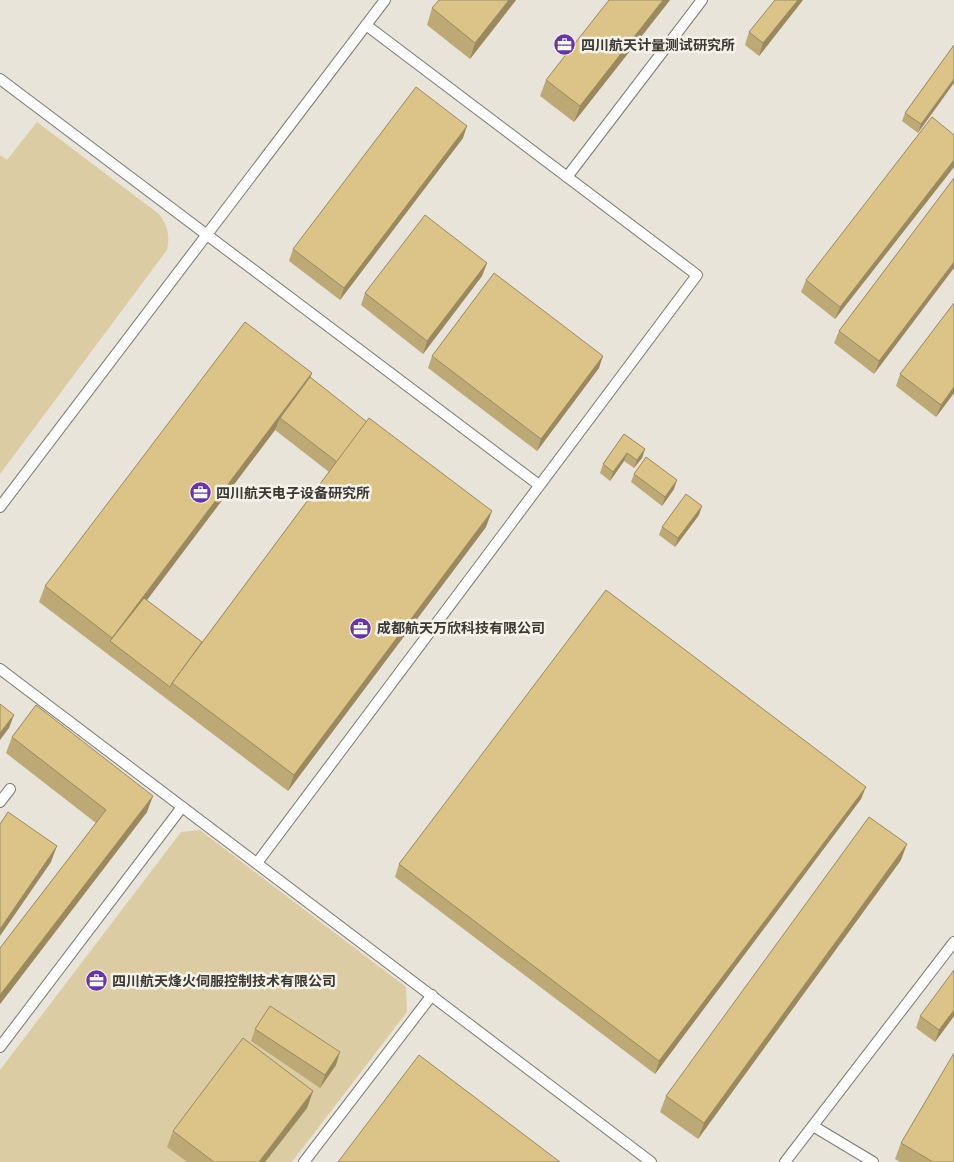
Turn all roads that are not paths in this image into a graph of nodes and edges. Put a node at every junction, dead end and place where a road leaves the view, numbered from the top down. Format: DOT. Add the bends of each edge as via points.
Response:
graph roads {
  1 [pos="385,0"];
  2 [pos="702,0"];
  3 [pos="366,24"];
  4 [pos="0,79"];
  5 [pos="567,177"];
  6 [pos="206,235"];
  7 [pos="539,485"];
  8 [pos="0,507"];
  9 [pos="0,669"];
  10 [pos="10,789"];
  11 [pos="0,802"];
  12 [pos="182,807"];
  13 [pos="257,863"];
  14 [pos="954,942"];
  15 [pos="432,995"];
  16 [pos="0,1047"];
  17 [pos="813,1126"];
  18 [pos="304,1162"];
  19 [pos="651,1162"];
  20 [pos="785,1162"];
  21 [pos="873,1162"];
  1 -- 3 [label="lane"];
  2 -- 5 [label="lane"];
  3 -- 5 [label="lane"];
  3 -- 6 [label="lane"];
  4 -- 6 [label="lane"];
  5 -- 7 [label="lane" via="697,275"];
  6 -- 7 [label="lane"];
  6 -- 8 [label="lane"];
  7 -- 13 [label="lane"];
  9 -- 12 [label="lane"];
  10 -- 11 [label="lane"];
  12 -- 13 [label="lane"];
  12 -- 16 [label="lane"];
  13 -- 15 [label="lane"];
  14 -- 17 [label="lane"];
  15 -- 18 [label="lane"];
  15 -- 19 [label="lane"];
  17 -- 20 [label="lane"];
  17 -- 21 [label="lane"];
}
